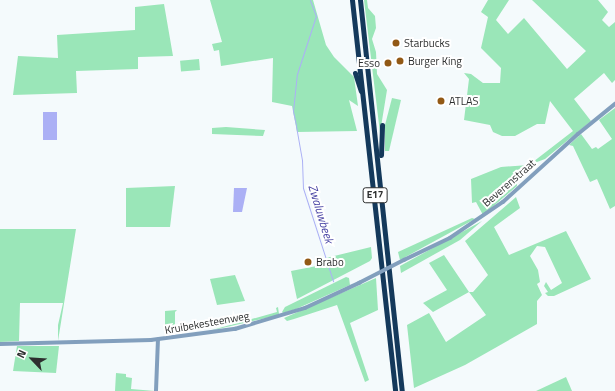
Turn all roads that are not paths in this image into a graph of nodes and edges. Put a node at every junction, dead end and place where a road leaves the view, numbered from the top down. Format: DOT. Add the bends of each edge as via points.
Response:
graph roads {
  1 [pos="352,0"];
  2 [pos="360,0"];
  3 [pos="355,73"];
  4 [pos="615,104"];
  5 [pos="366,115"];
  6 [pos="382,125"];
  7 [pos="380,166"];
  8 [pos="404,260"];
  9 [pos="158,340"];
  10 [pos="0,344"];
  11 [pos="156,391"];
  12 [pos="395,391"];
  13 [pos="402,391"];
  1 -- 5 [label="highway, E17"];
  2 -- 7 [label="highway, E17"];
  3 -- 5 [label="highway"];
  4 -- 8 [label="street, Beverenstraat" via="504,202 450,238"];
  5 -- 12 [label="highway, E17"];
  6 -- 7 [label="highway"];
  7 -- 13 [label="highway, E17"];
  8 -- 9 [label="street, Kruibekesteenweg, bridge" via="305,308 258,323"];
  9 -- 10 [label="street, Kruibekesteenweg"];
  9 -- 11 [label="street"];
}
